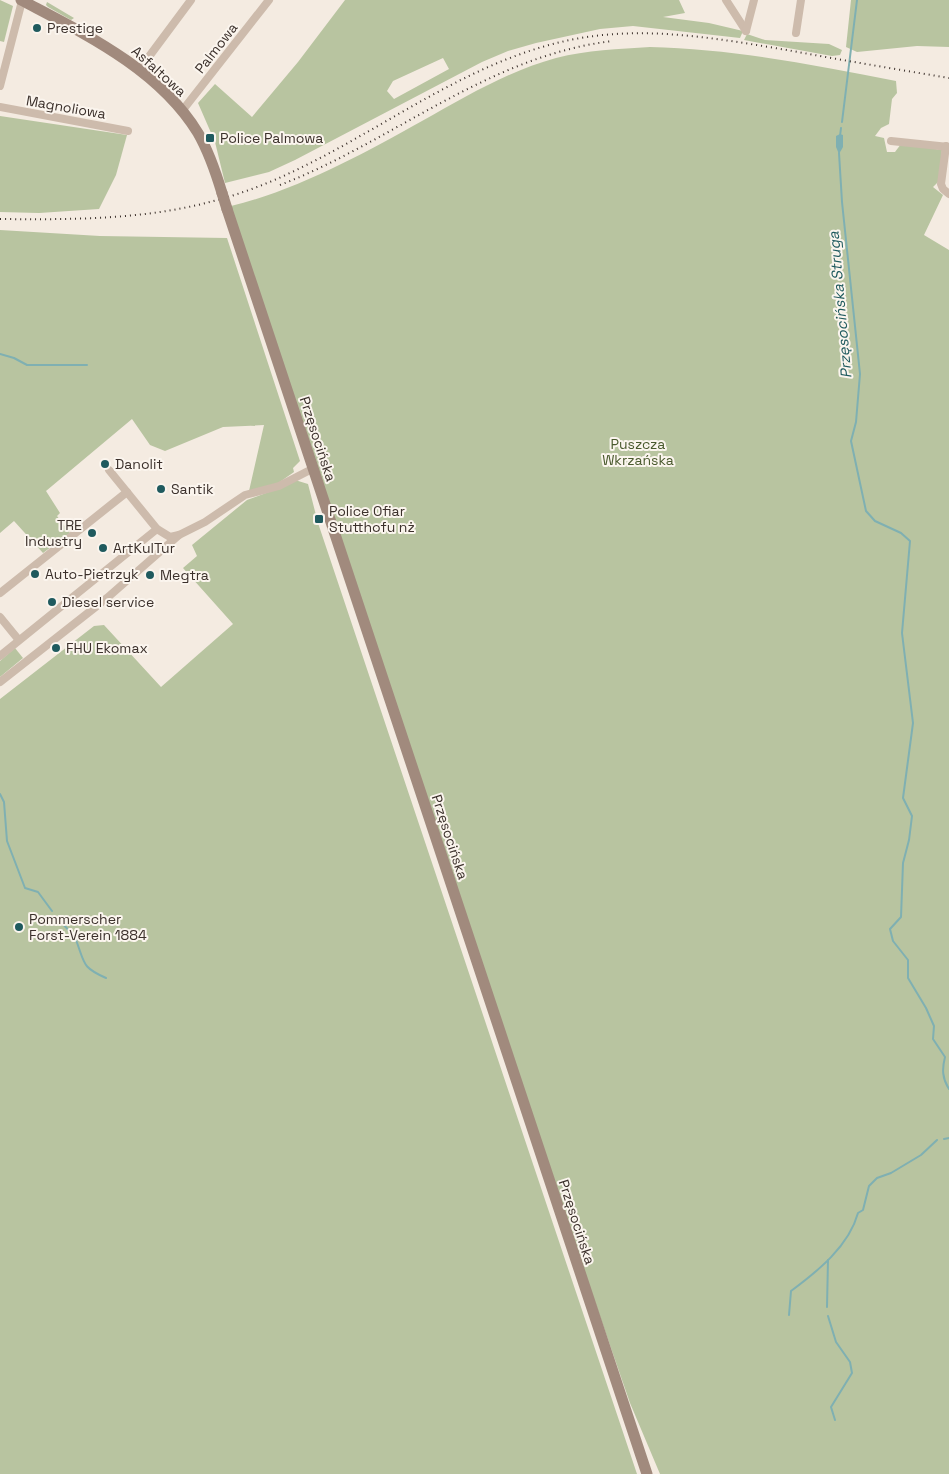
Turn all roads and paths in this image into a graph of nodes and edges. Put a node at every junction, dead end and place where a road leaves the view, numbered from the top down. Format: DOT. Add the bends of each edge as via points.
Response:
graph roads {
  1 [pos="22,0"];
  2 [pos="192,0"];
  3 [pos="269,0"];
  4 [pos="726,0"];
  5 [pos="754,0"];
  6 [pos="802,0"];
  7 [pos="796,33"];
  8 [pos="139,70"];
  9 [pos="0,86"];
  10 [pos="0,107"];
  11 [pos="182,111"];
  12 [pos="128,131"];
  13 [pos="890,140"];
  14 [pos="947,146"];
  15 [pos="949,194"];
  16 [pos="227,210"];
  17 [pos="312,469"];
  18 [pos="109,470"];
  19 [pos="127,492"];
  20 [pos="157,529"];
  21 [pos="179,536"];
  22 [pos="0,594"];
  23 [pos="0,617"];
  24 [pos="18,640"];
  25 [pos="0,656"];
  26 [pos="0,682"];
  27 [pos="647,1474"];
  1 -- 8 [label="street, Asfaltowa" via="109,49"];
  1 -- 9 [label="street"];
  2 -- 8 [label="street"];
  3 -- 11 [label="street, Palmowa"];
  4 -- 5 [label="street" via="746,31"];
  6 -- 7 [label="street"];
  8 -- 11 [label="street, Asfaltowa"];
  10 -- 12 [label="street, Magnoliowa"];
  11 -- 16 [label="street, Asfaltowa, bridge" via="204,143"];
  13 -- 14 [label="street"];
  14 -- 15 [label="street" via="941,184"];
  16 -- 17 [label="street, Przęsocińska"];
  17 -- 21 [label="street" via="279,486 245,495 213,518"];
  17 -- 27 [label="street, Przęsocińska"];
  18 -- 19 [label="street"];
  19 -- 20 [label="street"];
  19 -- 22 [label="street"];
  20 -- 21 [label="street" via="170,537"];
  20 -- 24 [label="street"];
  21 -- 26 [label="street"];
  23 -- 24 [label="street"];
  24 -- 25 [label="street"];
}
